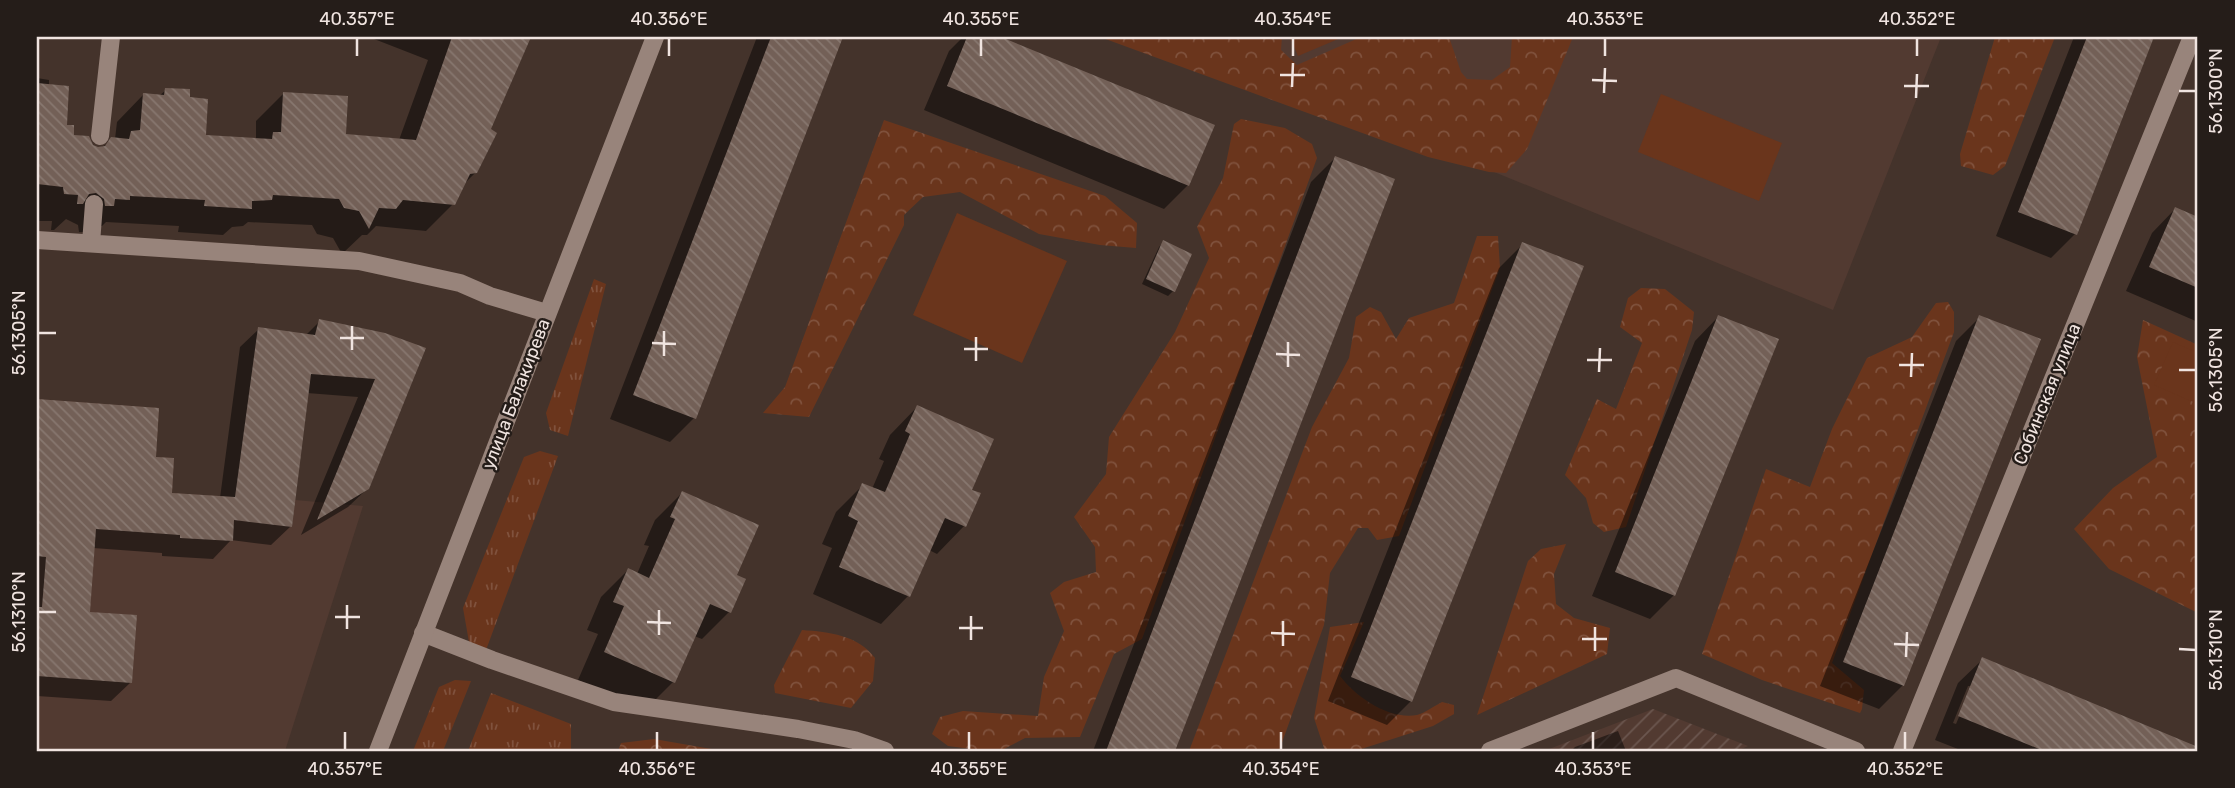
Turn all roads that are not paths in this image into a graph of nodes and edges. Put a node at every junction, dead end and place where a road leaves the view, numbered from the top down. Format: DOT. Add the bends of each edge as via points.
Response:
graph roads {
  1 [pos="111,37"];
  2 [pos="655,37"];
  3 [pos="2192,37"];
  4 [pos="100,136"];
  5 [pos="94,204"];
  6 [pos="37,240"];
  7 [pos="91,243"];
  8 [pos="547,313"];
  9 [pos="422,632"];
  10 [pos="377,751"];
  11 [pos="885,751"];
  12 [pos="1490,751"];
  13 [pos="1856,751"];
  14 [pos="1902,751"];
  1 -- 4 [label="street"];
  2 -- 8 [label="street, улица Балакирева"];
  3 -- 14 [label="street, Собинская улица"];
  5 -- 7 [label="street"];
  6 -- 7 [label="street"];
  7 -- 8 [label="street" via="359,261 460,283"];
  8 -- 9 [label="street, улица Балакирева"];
  9 -- 10 [label="street, улица Балакирева"];
  9 -- 11 [label="street" via="614,702 798,729"];
  12 -- 13 [label="street" via="1676,678"];
}
